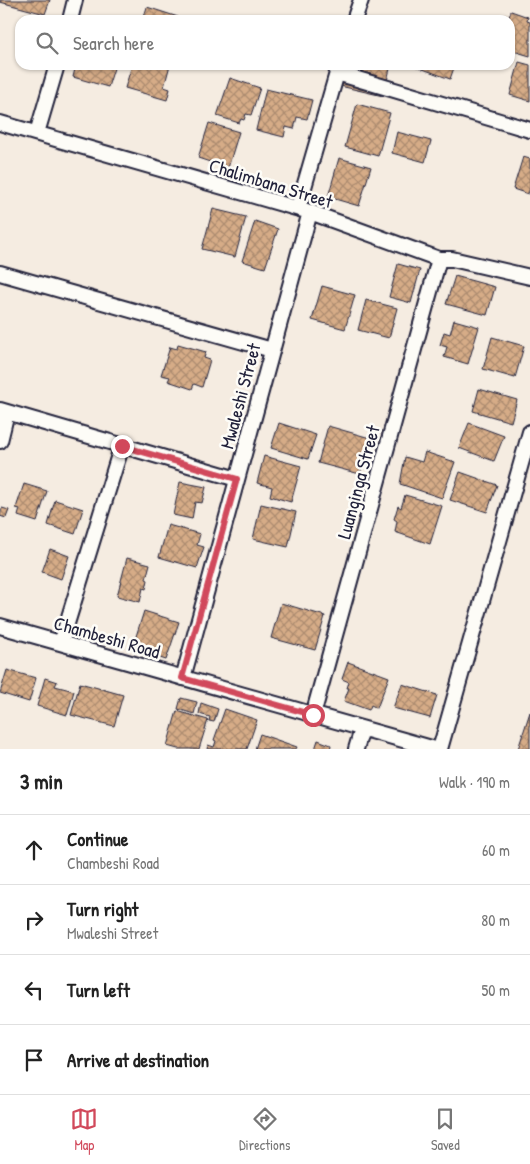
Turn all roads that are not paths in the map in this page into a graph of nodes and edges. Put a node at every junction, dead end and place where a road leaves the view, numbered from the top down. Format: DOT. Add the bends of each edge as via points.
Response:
graph roads {
  1 [pos="75,0"];
  2 [pos="361,0"];
  3 [pos="71,15"];
  4 [pos="356,15"];
  5 [pos="56,70"];
  6 [pos="338,70"];
  7 [pos="341,70"];
  8 [pos="0,123"];
  9 [pos="530,130"];
  10 [pos="37,133"];
  11 [pos="304,210"];
  12 [pos="439,259"];
  13 [pos="0,273"];
  14 [pos="530,277"];
  15 [pos="272,350"];
  16 [pos="4,411"];
  17 [pos="530,432"];
  18 [pos="0,440"];
  19 [pos="122,446"];
  20 [pos="237,479"];
  21 [pos="0,626"];
  22 [pos="61,643"];
  23 [pos="182,678"];
  24 [pos="313,715"];
  25 [pos="362,729"];
  26 [pos="356,749"];
  27 [pos="434,749"];
  28 [pos="440,749"];
  1 -- 3 [label="street"];
  2 -- 4 [label="street"];
  5 -- 10 [label="street"];
  6 -- 11 [label="street, Mwaleshi Street"];
  7 -- 9 [label="street"];
  8 -- 10 [label="street, Chalimbana Street"];
  10 -- 11 [label="street, Chalimbana Street"];
  11 -- 12 [label="street, Chalimbana Street"];
  11 -- 15 [label="street, Mwaleshi Street"];
  12 -- 14 [label="street, Chalimbana Street" via="452,259"];
  12 -- 24 [label="street, Luanginga Street"];
  13 -- 15 [label="street"];
  15 -- 20 [label="street, Mwaleshi Street"];
  16 -- 18 [label="street"];
  16 -- 19 [label="street"];
  17 -- 28 [label="street"];
  19 -- 20 [label="street"];
  19 -- 22 [label="street"];
  20 -- 23 [label="street, Mwaleshi Street"];
  21 -- 22 [label="street, Chambeshi Road"];
  22 -- 23 [label="street, Chambeshi Road"];
  23 -- 24 [label="street, Chambeshi Road"];
  24 -- 25 [label="street, Chambeshi Road"];
  25 -- 26 [label="street"];
  25 -- 27 [label="street, Chambeshi Road"];
}
